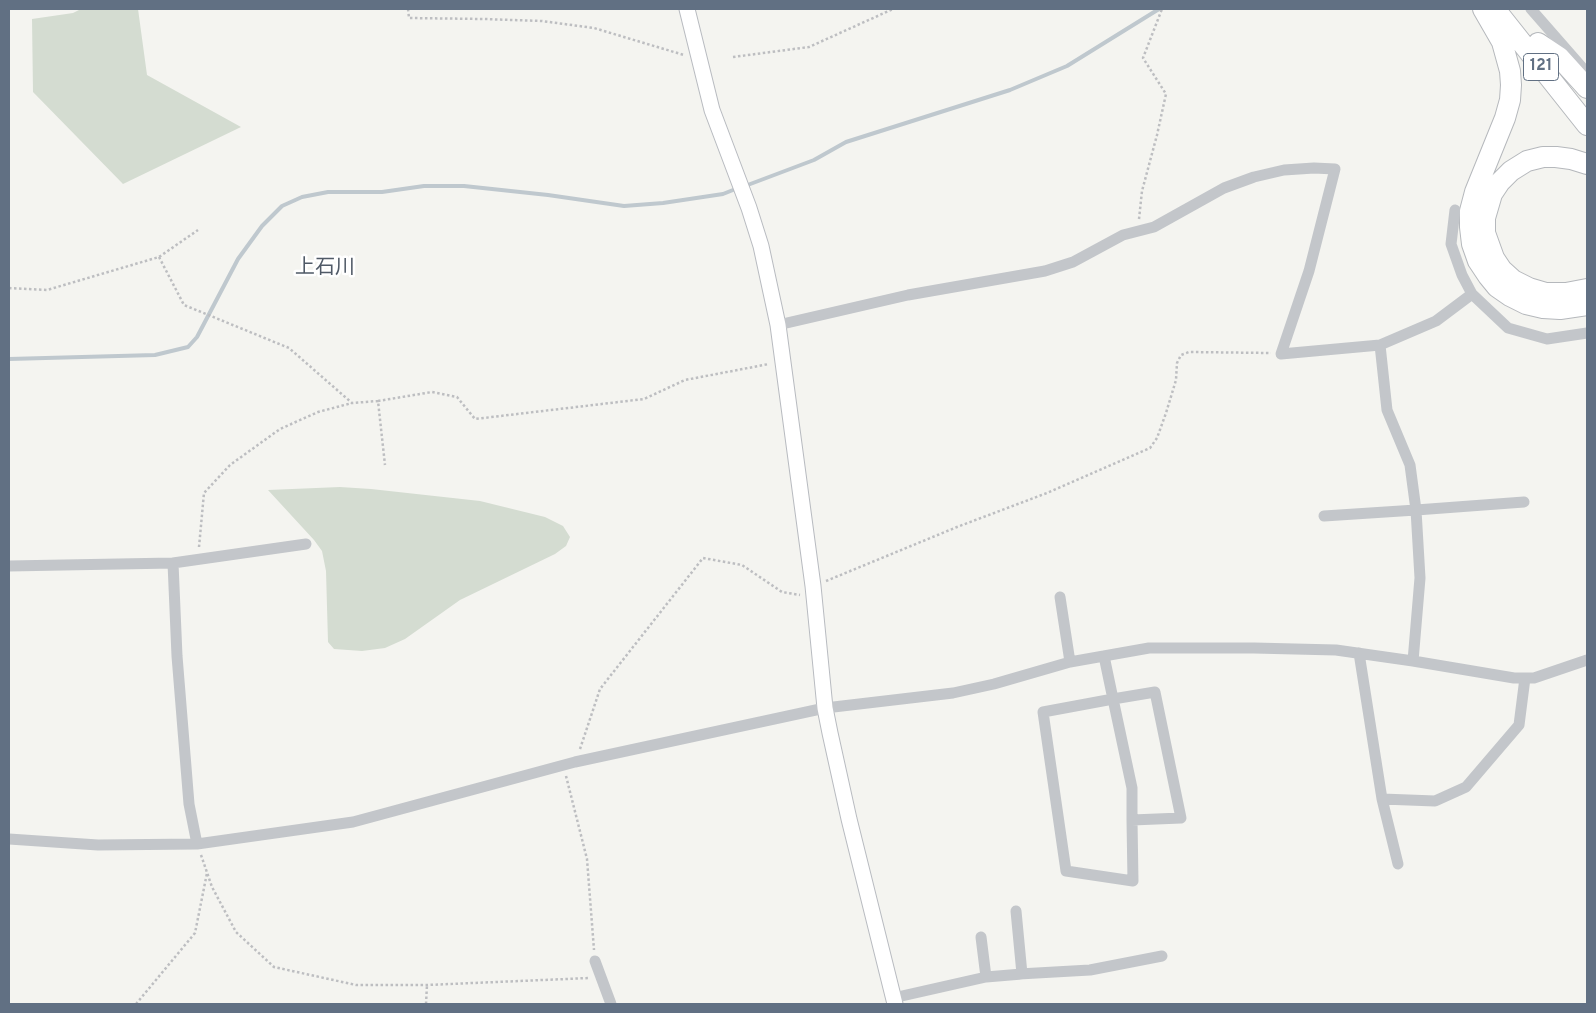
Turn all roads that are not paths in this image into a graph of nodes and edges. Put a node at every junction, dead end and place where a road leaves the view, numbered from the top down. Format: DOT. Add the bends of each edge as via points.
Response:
graph roads {
  1 [pos="687,9"];
  2 [pos="1483,9"];
  3 [pos="1495,9"];
  4 [pos="1510,9"];
  5 [pos="1533,9"];
  6 [pos="1538,43"];
  7 [pos="1587,73"];
  8 [pos="1587,88"];
  9 [pos="1587,103"];
  10 [pos="1587,125"];
  11 [pos="1587,164"];
  12 [pos="1455,210"];
  13 [pos="1587,289"];
  14 [pos="1472,294"];
  15 [pos="1587,305"];
  16 [pos="778,325"];
  17 [pos="1587,333"];
  18 [pos="1380,345"];
  19 [pos="1524,502"];
  20 [pos="1416,510"];
  21 [pos="1324,516"];
  22 [pos="306,544"];
  23 [pos="173,563"];
  24 [pos="9,566"];
  25 [pos="1060,597"];
  26 [pos="1360,654"];
  27 [pos="1104,656"];
  28 [pos="1587,660"];
  29 [pos="1413,661"];
  30 [pos="1070,662"];
  31 [pos="1525,678"];
  32 [pos="1113,699"];
  33 [pos="825,708"];
  34 [pos="1382,799"];
  35 [pos="1132,820"];
  36 [pos="9,839"];
  37 [pos="197,844"];
  38 [pos="1398,864"];
  39 [pos="1016,911"];
  40 [pos="981,937"];
  41 [pos="1162,956"];
  42 [pos="595,961"];
  43 [pos="1019,974"];
  44 [pos="986,977"];
  45 [pos="894,1001"];
  46 [pos="611,1004"];
  1 -- 16 [label="street" via="712,110 761,246"];
  2 -- 15 [label="highway" via="1502,42 1511,85 1506,118 1470,211 1472,244 1488,276 1510,296 1543,308"];
  3 -- 10 [label="highway, 121"];
  4 -- 6 [label="highway, 121"];
  5 -- 7 [label="street"];
  6 -- 8 [label="highway" via="1559,57"];
  6 -- 9 [label="highway, 121"];
  11 -- 13 [label="highway" via="1556,157 1527,161 1500,182 1492,194 1485,218 1485,233 1494,258 1513,280 1546,293 1566,294"];
  12 -- 14 [label="street" via="1451,244"];
  14 -- 17 [label="street" via="1508,328 1546,338"];
  14 -- 18 [label="street" via="1436,321"];
  16 -- 18 [label="street" via="900,297 1045,271 1073,262 1122,235 1154,227 1224,188 1284,170 1314,168 1335,169 1308,271 1281,354"];
  16 -- 33 [label="street" via="814,591"];
  18 -- 20 [label="street" via="1387,410 1410,465"];
  19 -- 20 [label="street"];
  20 -- 21 [label="street"];
  20 -- 29 [label="street" via="1420,578"];
  22 -- 23 [label="street"];
  23 -- 24 [label="street"];
  23 -- 37 [label="street" via="177,656 189,794"];
  25 -- 30 [label="street"];
  26 -- 27 [label="street" via="1336,650 1149,648"];
  26 -- 29 [label="street"];
  26 -- 34 [label="street"];
  27 -- 30 [label="street"];
  27 -- 32 [label="street"];
  28 -- 31 [label="street" via="1534,678"];
  29 -- 31 [label="street"];
  30 -- 33 [label="street" via="953,693"];
  31 -- 34 [label="street" via="1519,725 1466,787 1436,801"];
  32 -- 35 [label="street" via="1132,788"];
  32 -- 35 [label="street" via="1155,692 1181,818"];
  32 -- 35 [label="street" via="1043,712 1066,872 1133,881"];
  33 -- 37 [label="street" via="575,762 353,822"];
  33 -- 45 [label="street" via="848,819"];
  34 -- 38 [label="street"];
  36 -- 37 [label="street" via="98,845"];
  39 -- 43 [label="street" via="1022,974"];
  40 -- 44 [label="street"];
  41 -- 43 [label="street" via="1090,970"];
  42 -- 46 [label="street"];
  43 -- 44 [label="street"];
  44 -- 45 [label="street"];
}
